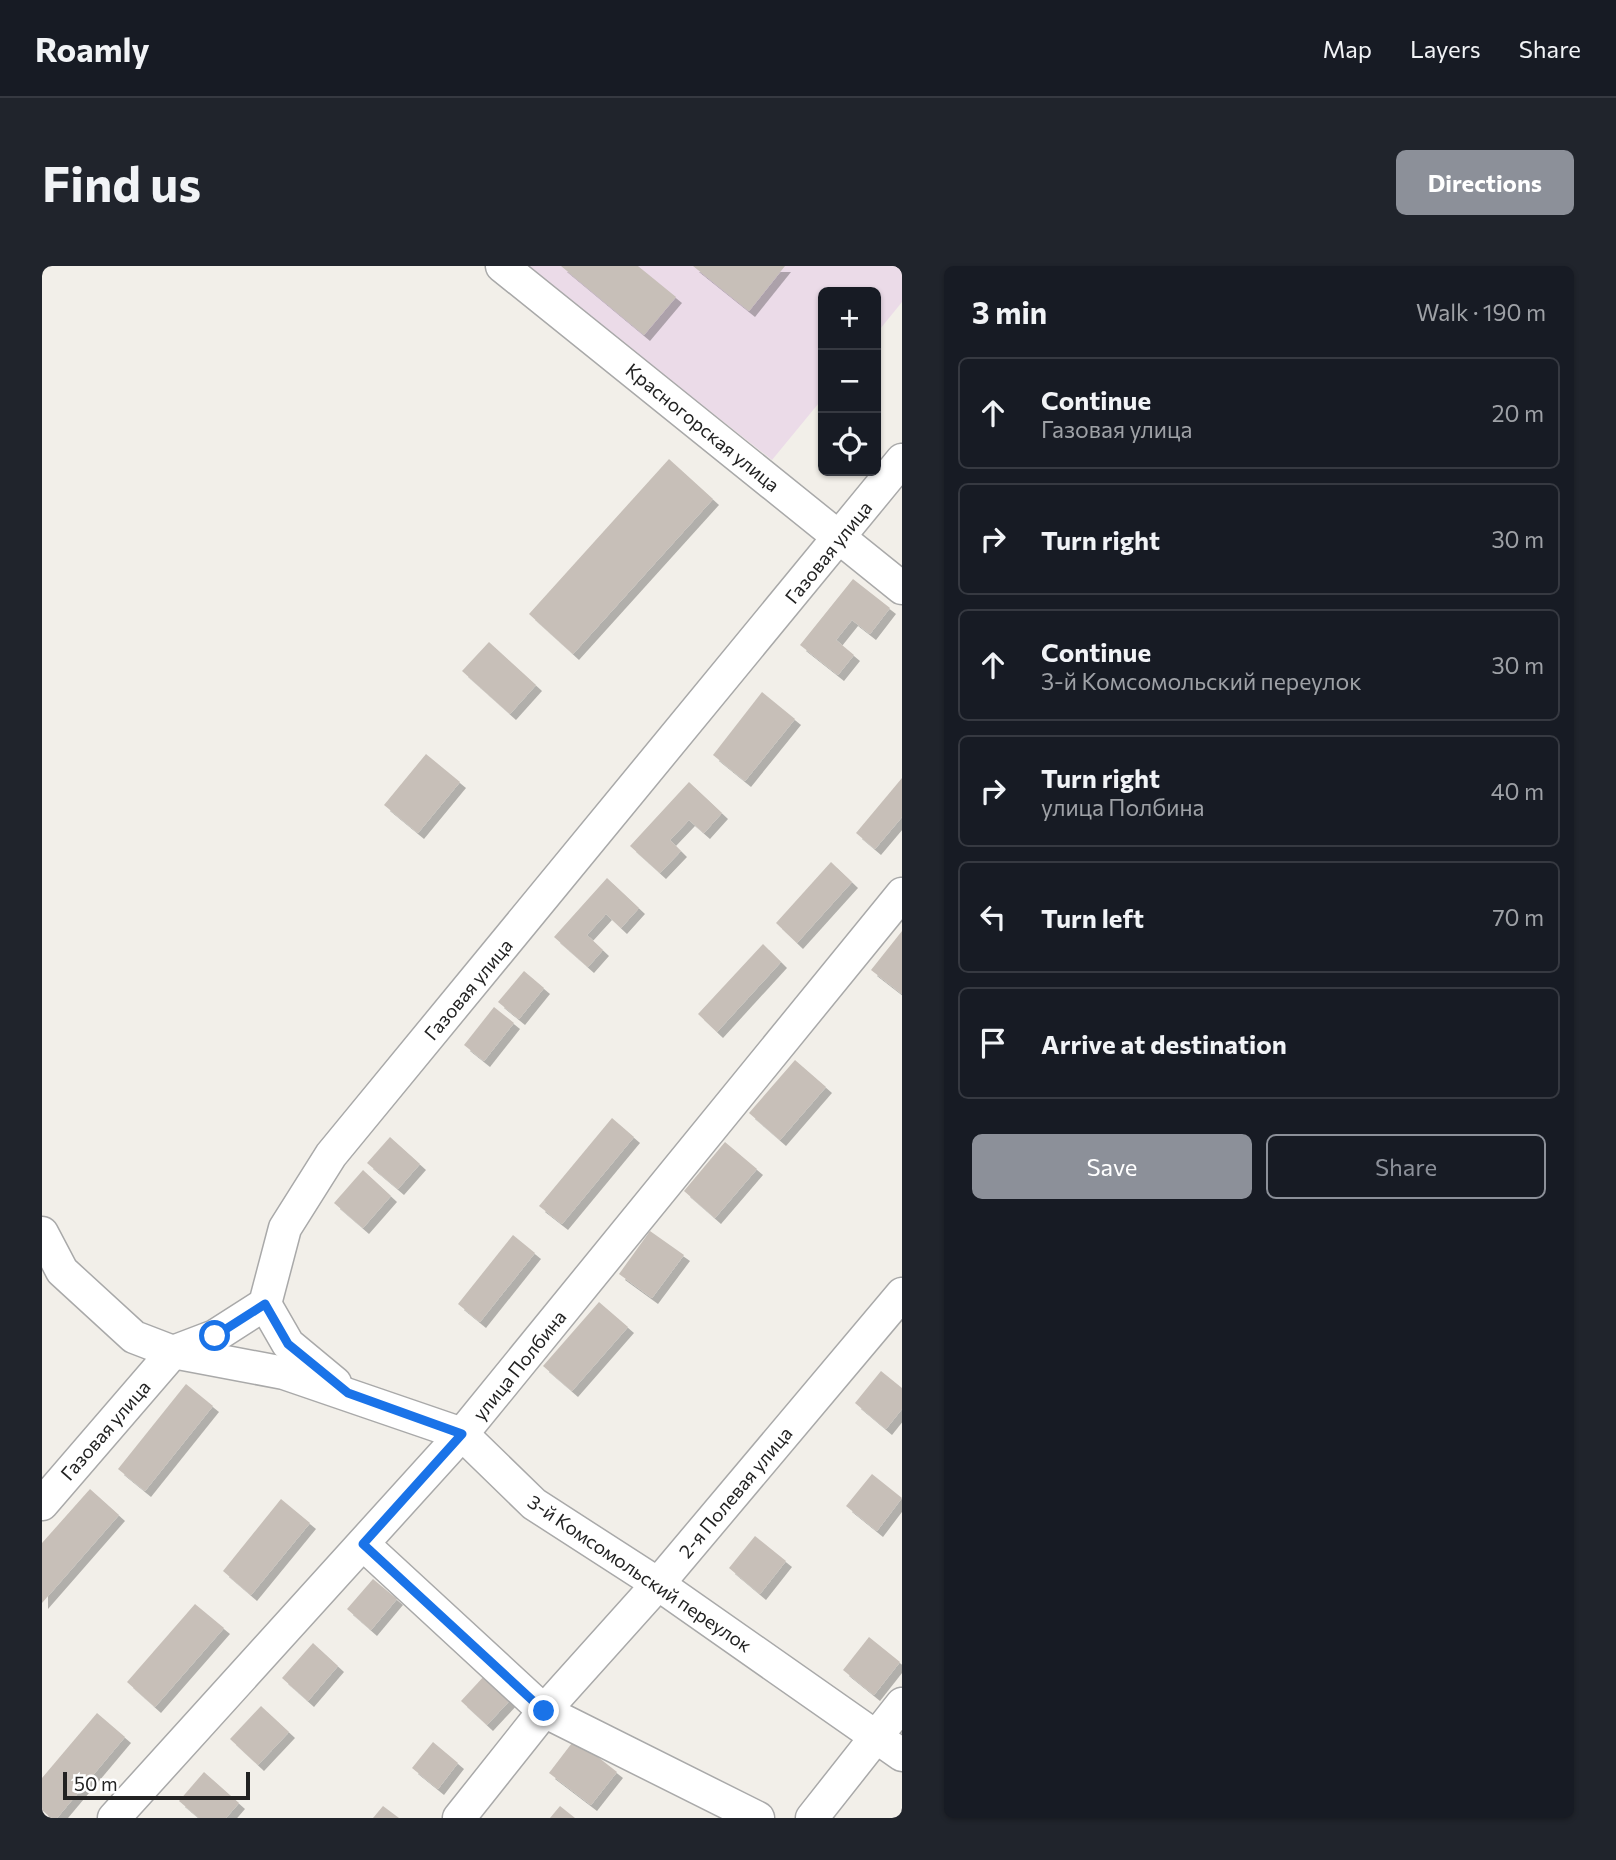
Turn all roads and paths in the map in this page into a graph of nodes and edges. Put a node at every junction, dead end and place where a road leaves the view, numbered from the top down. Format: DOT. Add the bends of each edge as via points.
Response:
graph roads {
  1 [pos="502,266"];
  2 [pos="902,460"];
  3 [pos="841,537"];
  4 [pos="902,588"];
  5 [pos="902,894"];
  6 [pos="42,1233"];
  7 [pos="902,1294"];
  8 [pos="265,1304"];
  9 [pos="173,1352"];
  10 [pos="348,1393"];
  11 [pos="462,1434"];
  12 [pos="42,1504"];
  13 [pos="363,1544"];
  14 [pos="658,1584"];
  15 [pos="902,1704"];
  16 [pos="544,1711"];
  17 [pos="876,1736"];
  18 [pos="902,1755"];
  19 [pos="114,1818"];
  20 [pos="459,1818"];
  21 [pos="758,1818"];
  22 [pos="812,1818"];
  1 -- 3 [label="street, Красногорская улица"];
  2 -- 3 [label="street, Газовая улица"];
  3 -- 4 [label="street, Красногорская улица"];
  3 -- 8 [label="street, Газовая улица" via="331,1155 285,1228"];
  5 -- 11 [label="street, улица Полбина"];
  6 -- 9 [label="street, 3-й Комсомольский переулок" via="62,1271 134,1337"];
  7 -- 14 [label="street, 2-я Полевая улица"];
  8 -- 9 [label="street, Газовая улица" via="215,1336"];
  8 -- 10 [label="street" via="288,1344"];
  9 -- 10 [label="street, 3-й Комсомольский переулок" via="284,1373"];
  9 -- 12 [label="street, Газовая улица"];
  10 -- 11 [label="street, 3-й Комсомольский переулок"];
  11 -- 13 [label="street, улица Полбина"];
  11 -- 14 [label="street, 3-й Комсомольский переулок" via="534,1503"];
  13 -- 16 [label="street"];
  13 -- 19 [label="street, улица Полбина"];
  14 -- 16 [label="street, 2-я Полевая улица"];
  14 -- 17 [label="street, 3-й Комсомольский переулок"];
  15 -- 17 [label="street"];
  16 -- 20 [label="street, 2-я Полевая улица"];
  16 -- 21 [label="street"];
  17 -- 18 [label="street, 3-й Комсомольский переулок"];
  17 -- 22 [label="street"];
}
